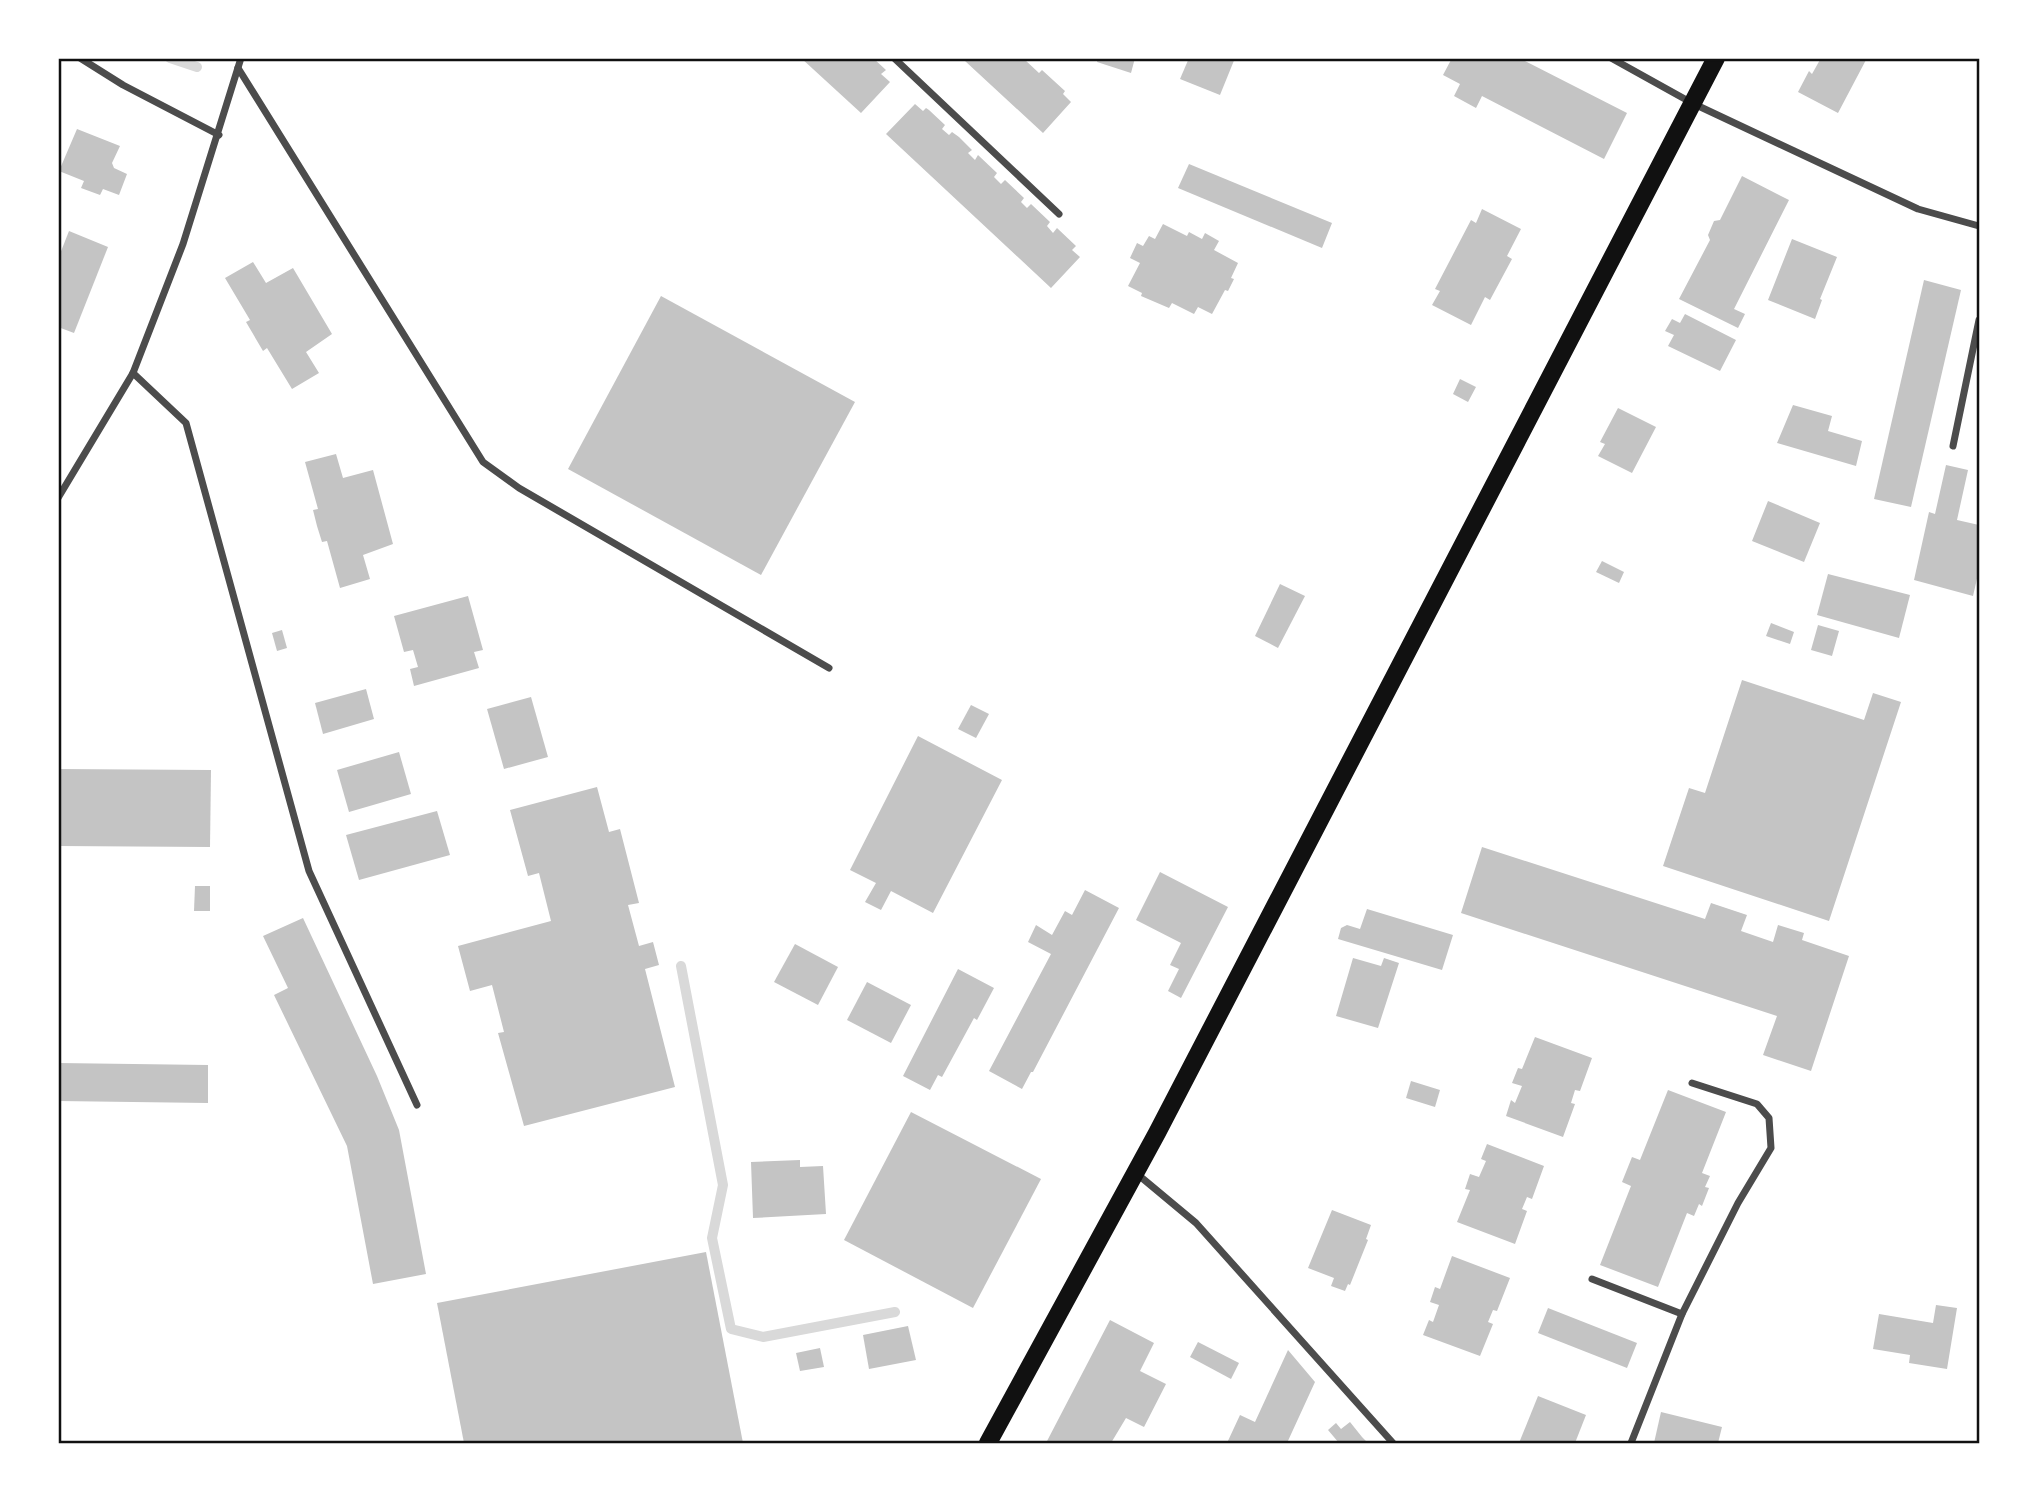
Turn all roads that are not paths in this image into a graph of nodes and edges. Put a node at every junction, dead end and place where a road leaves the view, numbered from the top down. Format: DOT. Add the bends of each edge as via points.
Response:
graph roads {
  1 [pos="80,58"];
  2 [pos="241,58"];
  3 [pos="894,58"];
  4 [pos="1611,58"];
  5 [pos="1716,58"];
  6 [pos="238,68"];
  7 [pos="1692,103"];
  8 [pos="219,135"];
  9 [pos="1059,214"];
  10 [pos="1979,226"];
  11 [pos="1979,320"];
  12 [pos="134,373"];
  13 [pos="1953,446"];
  14 [pos="58,498"];
  15 [pos="829,668"];
  16 [pos="1692,1083"];
  17 [pos="417,1105"];
  18 [pos="1135,1173"];
  19 [pos="1592,1279"];
  20 [pos="1682,1314"];
  21 [pos="988,1443"];
  22 [pos="1393,1443"];
  23 [pos="1631,1443"];
  1 -- 8 [label="street"];
  2 -- 6 [label="street"];
  3 -- 9 [label="street"];
  4 -- 7 [label="street"];
  5 -- 7 [label="main road"];
  6 -- 8 [label="street"];
  6 -- 15 [label="street" via="483,461 519,488"];
  7 -- 10 [label="street" via="1918,209"];
  7 -- 18 [label="main road"];
  8 -- 12 [label="street"];
  11 -- 13 [label="street"];
  12 -- 14 [label="street"];
  12 -- 17 [label="street" via="186,423 309,871"];
  16 -- 20 [label="street" via="1757,1104 1769,1118 1771,1148"];
  18 -- 21 [label="main road"];
  18 -- 22 [label="street" via="1196,1223"];
  19 -- 20 [label="street"];
  20 -- 23 [label="street"];
}
